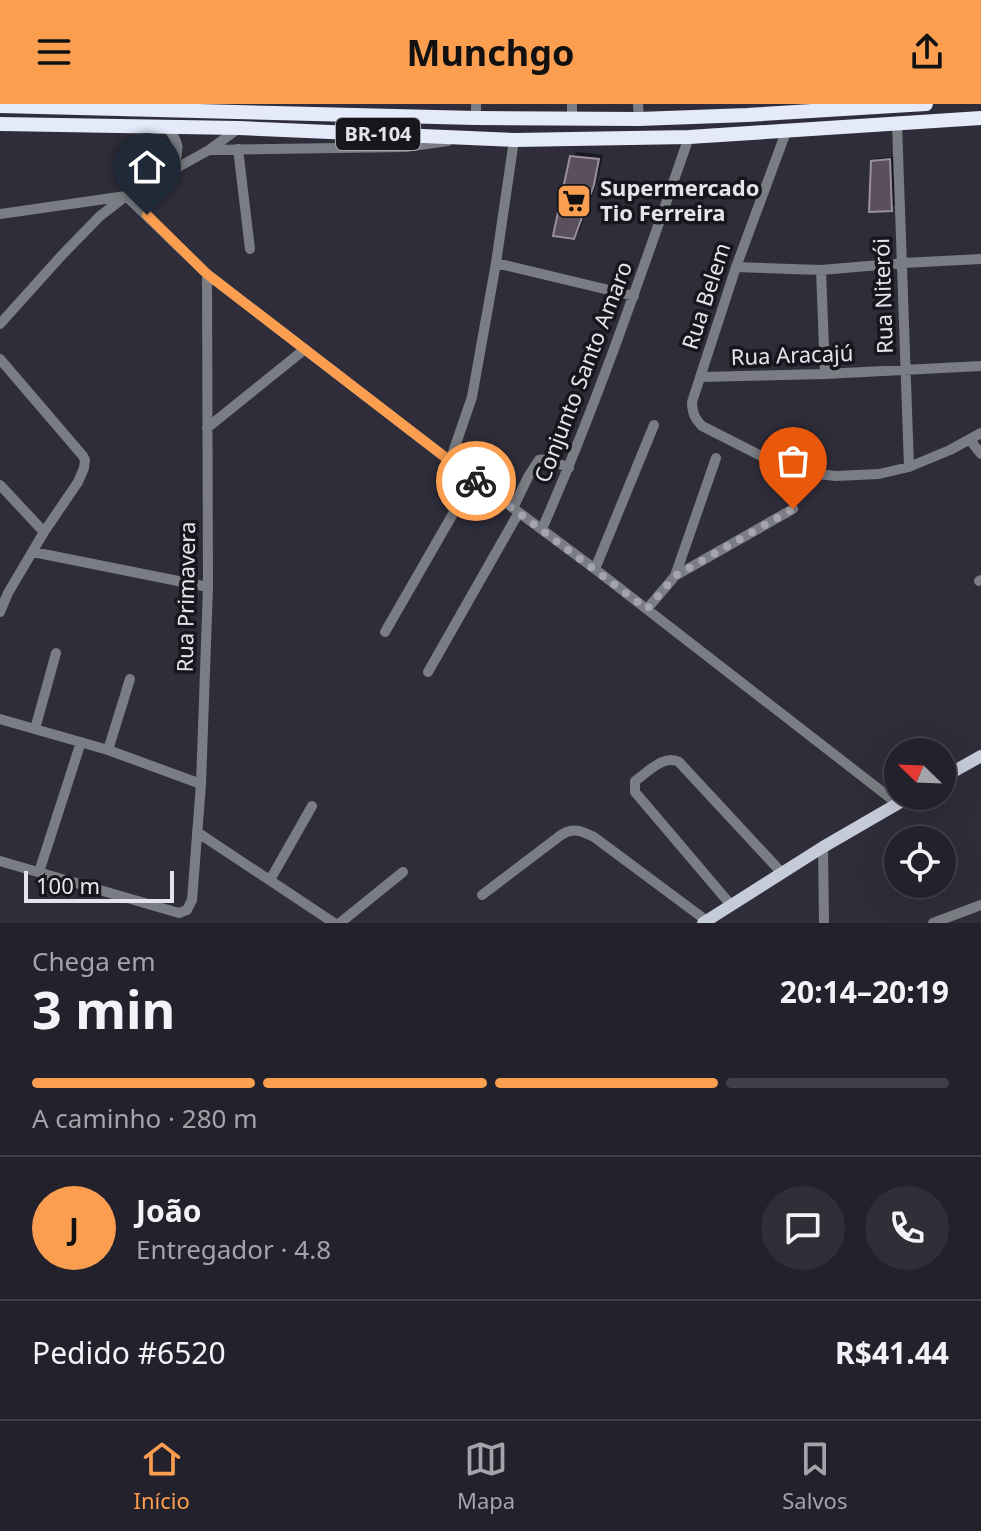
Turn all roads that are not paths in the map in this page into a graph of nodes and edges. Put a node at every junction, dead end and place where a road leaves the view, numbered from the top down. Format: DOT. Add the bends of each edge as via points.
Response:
graph roads {
  1 [pos="926,104"];
  2 [pos="0,106"];
  3 [pos="312,109"];
  4 [pos="476,111"];
  5 [pos="572,111"];
  6 [pos="639,112"];
  7 [pos="981,118"];
  8 [pos="0,124"];
  9 [pos="897,124"];
  10 [pos="167,127"];
  11 [pos="239,128"];
  12 [pos="786,132"];
  13 [pos="689,137"];
  14 [pos="458,138"];
  15 [pos="514,140"];
  16 [pos="238,149"];
  17 [pos="209,150"];
  18 [pos="174,168"];
  19 [pos="126,196"];
  20 [pos="0,214"];
  21 [pos="250,249"];
  22 [pos="981,259"];
  23 [pos="496,263"];
  24 [pos="903,263"];
  25 [pos="736,267"];
  26 [pos="821,270"];
  27 [pos="207,274"];
  28 [pos="634,296"];
  29 [pos="0,324"];
  30 [pos="305,349"];
  31 [pos="0,359"];
  32 [pos="981,366"];
  33 [pos="905,370"];
  34 [pos="825,374"];
  35 [pos="700,377"];
  36 [pos="654,425"];
  37 [pos="207,428"];
  38 [pos="981,433"];
  39 [pos="970,440"];
  40 [pos="981,454"];
  41 [pos="716,458"];
  42 [pos="450,461"];
  43 [pos="909,467"];
  44 [pos="569,468"];
  45 [pos="473,479"];
  46 [pos="0,485"];
  47 [pos="793,509"];
  48 [pos="516,511"];
  49 [pos="542,529"];
  50 [pos="44,532"];
  51 [pos="33,552"];
  52 [pos="595,569"];
  53 [pos="675,576"];
  54 [pos="208,587"];
  55 [pos="4,589"];
  56 [pos="647,609"];
  57 [pos="0,612"];
  58 [pos="385,632"];
  59 [pos="56,653"];
  60 [pos="428,672"];
  61 [pos="130,679"];
  62 [pos="0,719"];
  63 [pos="35,729"];
  64 [pos="81,742"];
  65 [pos="108,750"];
  66 [pos="981,756"];
  67 [pos="956,770"];
  68 [pos="201,784"];
  69 [pos="884,793"];
  70 [pos="312,806"];
  71 [pos="888,810"];
  72 [pos="197,832"];
  73 [pos="823,847"];
  74 [pos="0,861"];
  75 [pos="39,872"];
  76 [pos="403,872"];
  77 [pos="782,873"];
  78 [pos="270,880"];
  79 [pos="482,895"];
  80 [pos="981,905"];
  81 [pos="716,917"];
  82 [pos="337,923"];
  83 [pos="824,923"];
  84 [pos="933,923"];
  1 -- 6 [label="highway, BR-104" via="747,115"];
  2 -- 3 [label="highway, BR-104"];
  3 -- 4 [label="highway, BR-104"];
  4 -- 5 [label="highway, BR-104"];
  5 -- 6 [label="highway, BR-104"];
  7 -- 9 [label="highway, BR-104"];
  8 -- 10 [label="highway, BR-104"];
  9 -- 12 [label="highway, BR-104"];
  9 -- 24 [label="street, Rua Niterói"];
  10 -- 11 [label="highway, BR-104"];
  10 -- 18 [label="street" via="178,145"];
  11 -- 14 [label="highway, BR-104"];
  11 -- 17 [label="street"];
  12 -- 13 [label="highway, BR-104"];
  12 -- 25 [label="street, Rua Belem"];
  13 -- 15 [label="highway, BR-104"];
  13 -- 28 [label="street, Conjunto Santo Amaro"];
  14 -- 15 [label="highway, BR-104"];
  14 -- 16 [label="street" via="405,147"];
  15 -- 23 [label="street"];
  16 -- 17 [label="street"];
  16 -- 21 [label="street"];
  17 -- 18 [label="street"];
  18 -- 19 [label="street"];
  19 -- 20 [label="street"];
  19 -- 27 [label="street"];
  19 -- 29 [label="street" via="100,216"];
  22 -- 24 [label="street"];
  23 -- 28 [label="street"];
  23 -- 42 [label="street" via="472,397"];
  24 -- 26 [label="street"];
  24 -- 33 [label="street, Rua Niterói"];
  25 -- 26 [label="street"];
  25 -- 35 [label="street, Rua Belem"];
  26 -- 34 [label="street"];
  27 -- 30 [label="street"];
  27 -- 37 [label="street, Rua Primavera"];
  28 -- 44 [label="street, Conjunto Santo Amaro"];
  30 -- 37 [label="street"];
  30 -- 42 [label="street"];
  31 -- 50 [label="street" via="85,460 78,482"];
  32 -- 33 [label="street, Rua Aracajú"];
  33 -- 34 [label="street, Rua Aracajú"];
  33 -- 43 [label="street, Rua Niterói"];
  34 -- 35 [label="street, Rua Aracajú"];
  35 -- 43 [label="street, Rua Belem" via="692,402 697,421 791,471 836,476"];
  36 -- 52 [label="street"];
  37 -- 54 [label="street, Rua Primavera"];
  38 -- 39 [label="street"];
  39 -- 40 [label="street"];
  39 -- 43 [label="street"];
  41 -- 53 [label="street"];
  42 -- 45 [label="street"];
  44 -- 48 [label="street" via="539,460"];
  44 -- 49 [label="street, Conjunto Santo Amaro"];
  45 -- 48 [label="street"];
  45 -- 58 [label="street"];
  46 -- 50 [label="street"];
  47 -- 53 [label="street"];
  48 -- 49 [label="street"];
  48 -- 60 [label="street"];
  49 -- 52 [label="street"];
  50 -- 51 [label="street"];
  51 -- 54 [label="street"];
  51 -- 55 [label="street"];
  52 -- 56 [label="street"];
  53 -- 56 [label="street"];
  54 -- 68 [label="street, Rua Primavera"];
  55 -- 57 [label="street"];
  56 -- 69 [label="street"];
  59 -- 63 [label="street"];
  61 -- 65 [label="street"];
  62 -- 63 [label="street"];
  63 -- 64 [label="street"];
  64 -- 65 [label="street"];
  64 -- 75 [label="street"];
  65 -- 68 [label="street"];
  66 -- 67 [label="main road"];
  68 -- 72 [label="street, Rua Primavera"];
  70 -- 78 [label="street"];
  71 -- 73 [label="main road"];
  72 -- 75 [label="street, Rua Primavera" via="192,900 179,913"];
  72 -- 78 [label="street"];
  73 -- 77 [label="main road"];
  73 -- 83 [label="street"];
  74 -- 75 [label="street"];
  76 -- 82 [label="street"];
  77 -- 81 [label="main road"];
  77 -- 81 [label="street" via="679,762 665,759 635,781 635,792"];
  78 -- 82 [label="street"];
  79 -- 81 [label="street" via="561,835 579,830"];
  80 -- 84 [label="street"];
}
